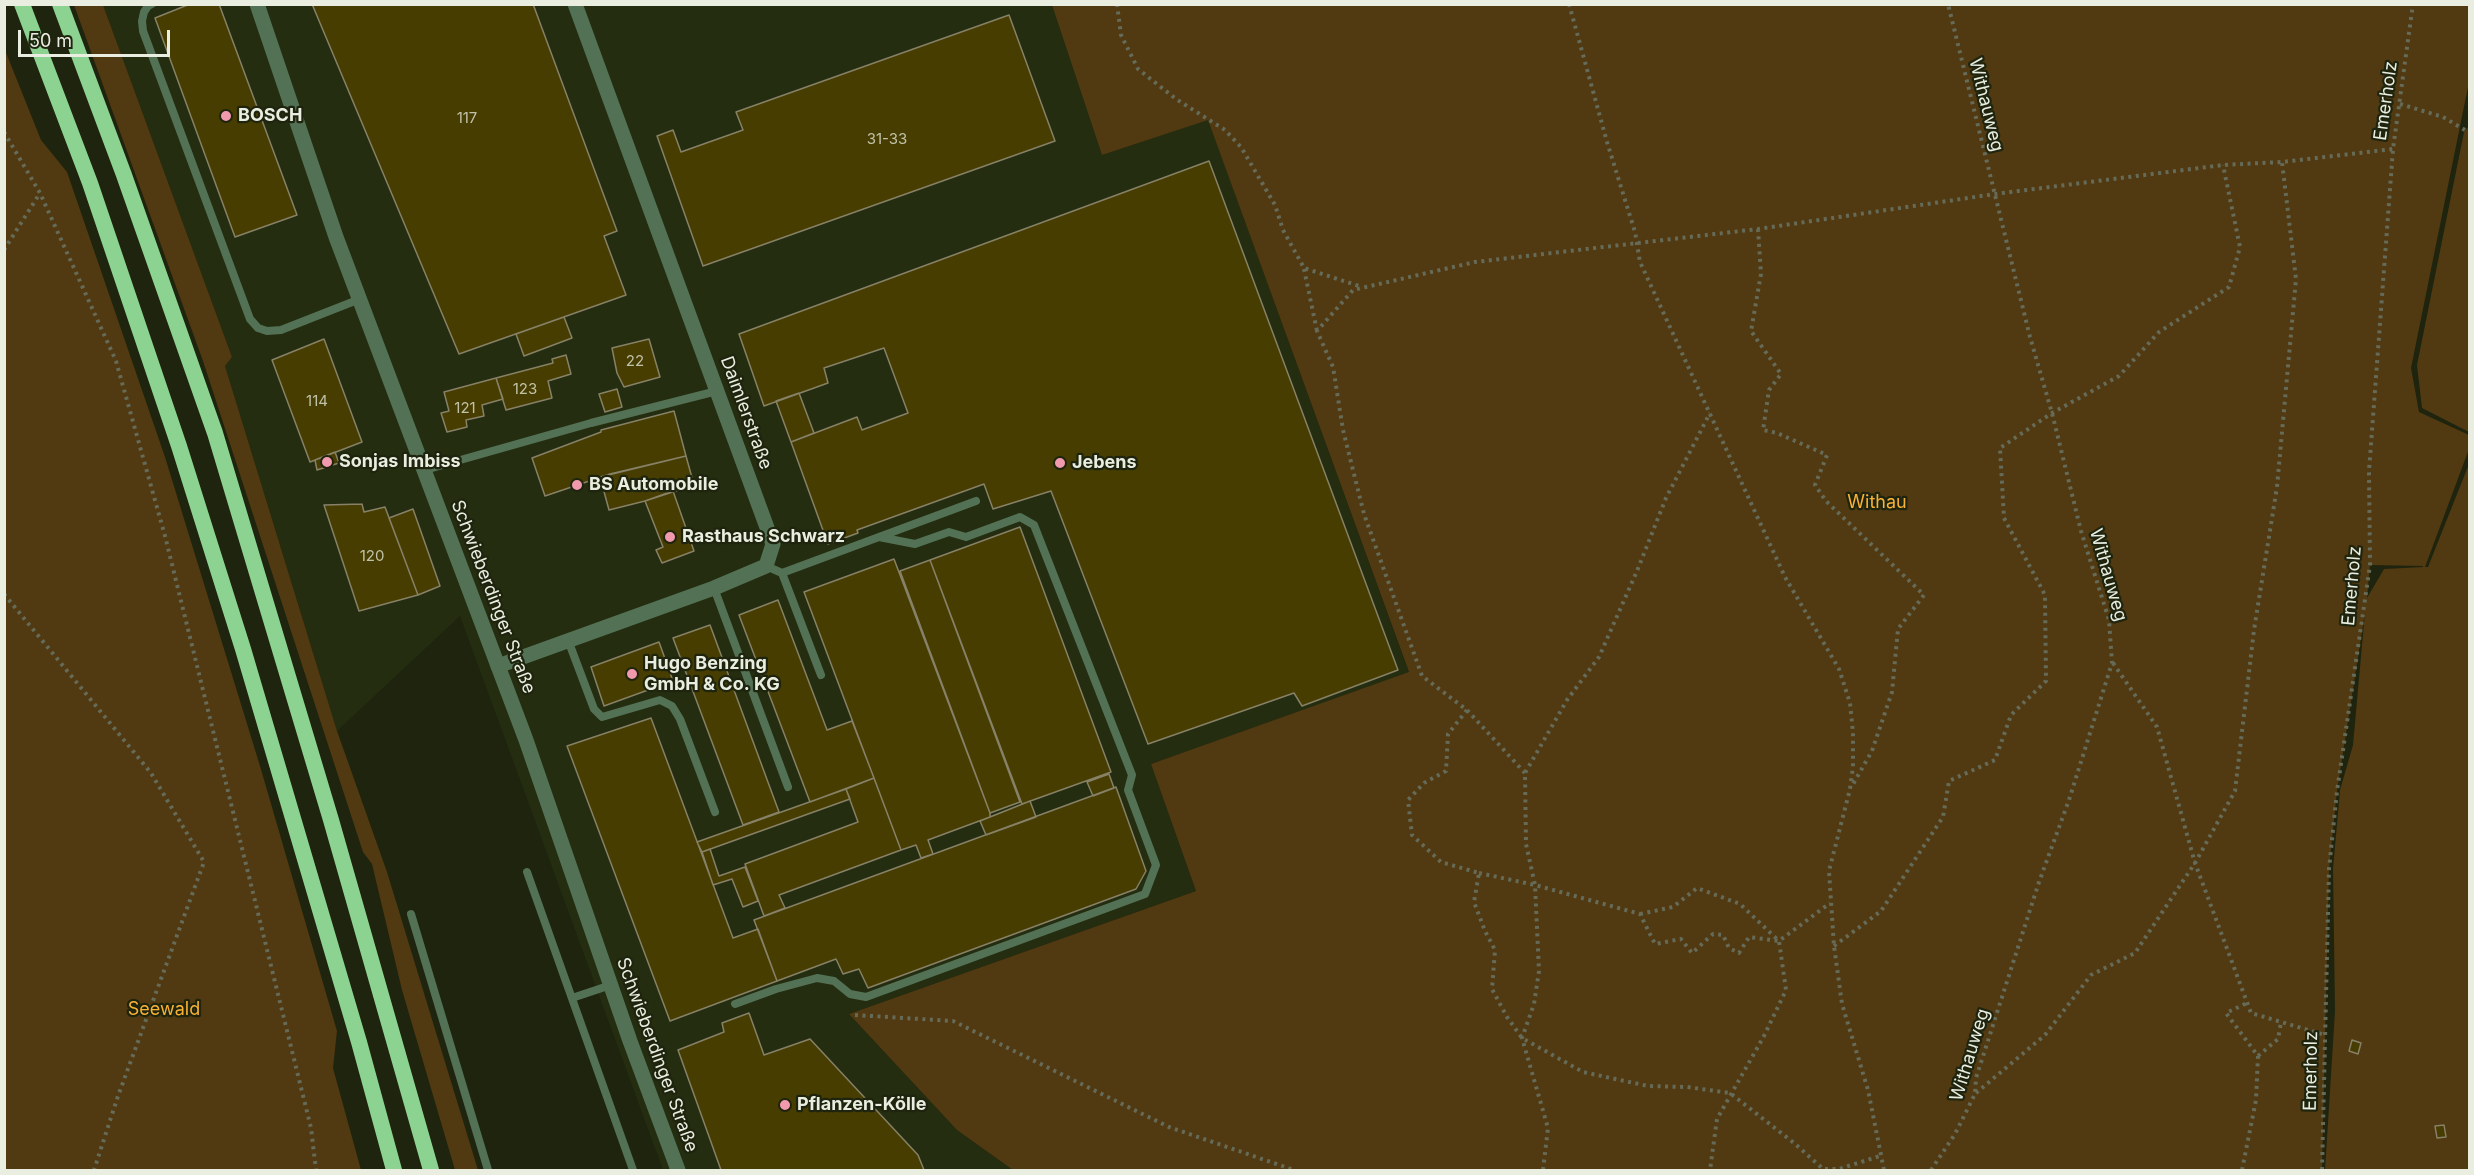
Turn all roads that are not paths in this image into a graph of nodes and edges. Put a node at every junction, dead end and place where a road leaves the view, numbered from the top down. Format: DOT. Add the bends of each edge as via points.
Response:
graph roads {
  1 [pos="22,4"];
  2 [pos="60,4"];
  3 [pos="152,4"];
  4 [pos="257,4"];
  5 [pos="575,4"];
  6 [pos="360,299"];
  7 [pos="717,390"];
  8 [pos="425,470"];
  9 [pos="976,501"];
  10 [pos="879,537"];
  11 [pos="766,566"];
  12 [pos="782,573"];
  13 [pos="714,588"];
  14 [pos="568,640"];
  15 [pos="498,666"];
  16 [pos="821,675"];
  17 [pos="788,787"];
  18 [pos="715,812"];
  19 [pos="527,872"];
  20 [pos="411,914"];
  21 [pos="611,985"];
  22 [pos="572,998"];
  23 [pos="735,1004"];
  24 [pos="394,1170"];
  25 [pos="431,1170"];
  26 [pos="488,1170"];
  27 [pos="633,1170"];
  28 [pos="678,1170"];
  1 -- 24 [label="highway" via="90,183 179,446 243,649"];
  2 -- 25 [label="highway" via="215,433"];
  3 -- 6 [label="lane" via="144,12 143,31 250,319 267,332 281,330"];
  4 -- 6 [label="street, Schwieberdinger Straße"];
  5 -- 7 [label="street, Daimlerstraße"];
  6 -- 8 [label="street, Schwieberdinger Straße"];
  7 -- 8 [label="lane"];
  7 -- 11 [label="street, Daimlerstraße" via="773,544"];
  8 -- 15 [label="street, Schwieberdinger Straße"];
  9 -- 10 [label="lane"];
  10 -- 12 [label="lane"];
  10 -- 23 [label="lane" via="915,544 949,532 966,537 1020,517 1034,525 1132,775 1128,790 1156,865 1145,894 866,997 850,994 834,981 817,978"];
  11 -- 12 [label="lane"];
  11 -- 13 [label="street"];
  12 -- 16 [label="lane"];
  13 -- 14 [label="street"];
  13 -- 17 [label="lane"];
  14 -- 15 [label="street"];
  14 -- 18 [label="lane" via="594,709 602,717 660,700 672,706"];
  15 -- 21 [label="street, Schwieberdinger Straße"];
  19 -- 22 [label="lane"];
  20 -- 26 [label="lane"];
  21 -- 22 [label="lane"];
  21 -- 28 [label="street, Schwieberdinger Straße"];
  22 -- 27 [label="lane"];
}
